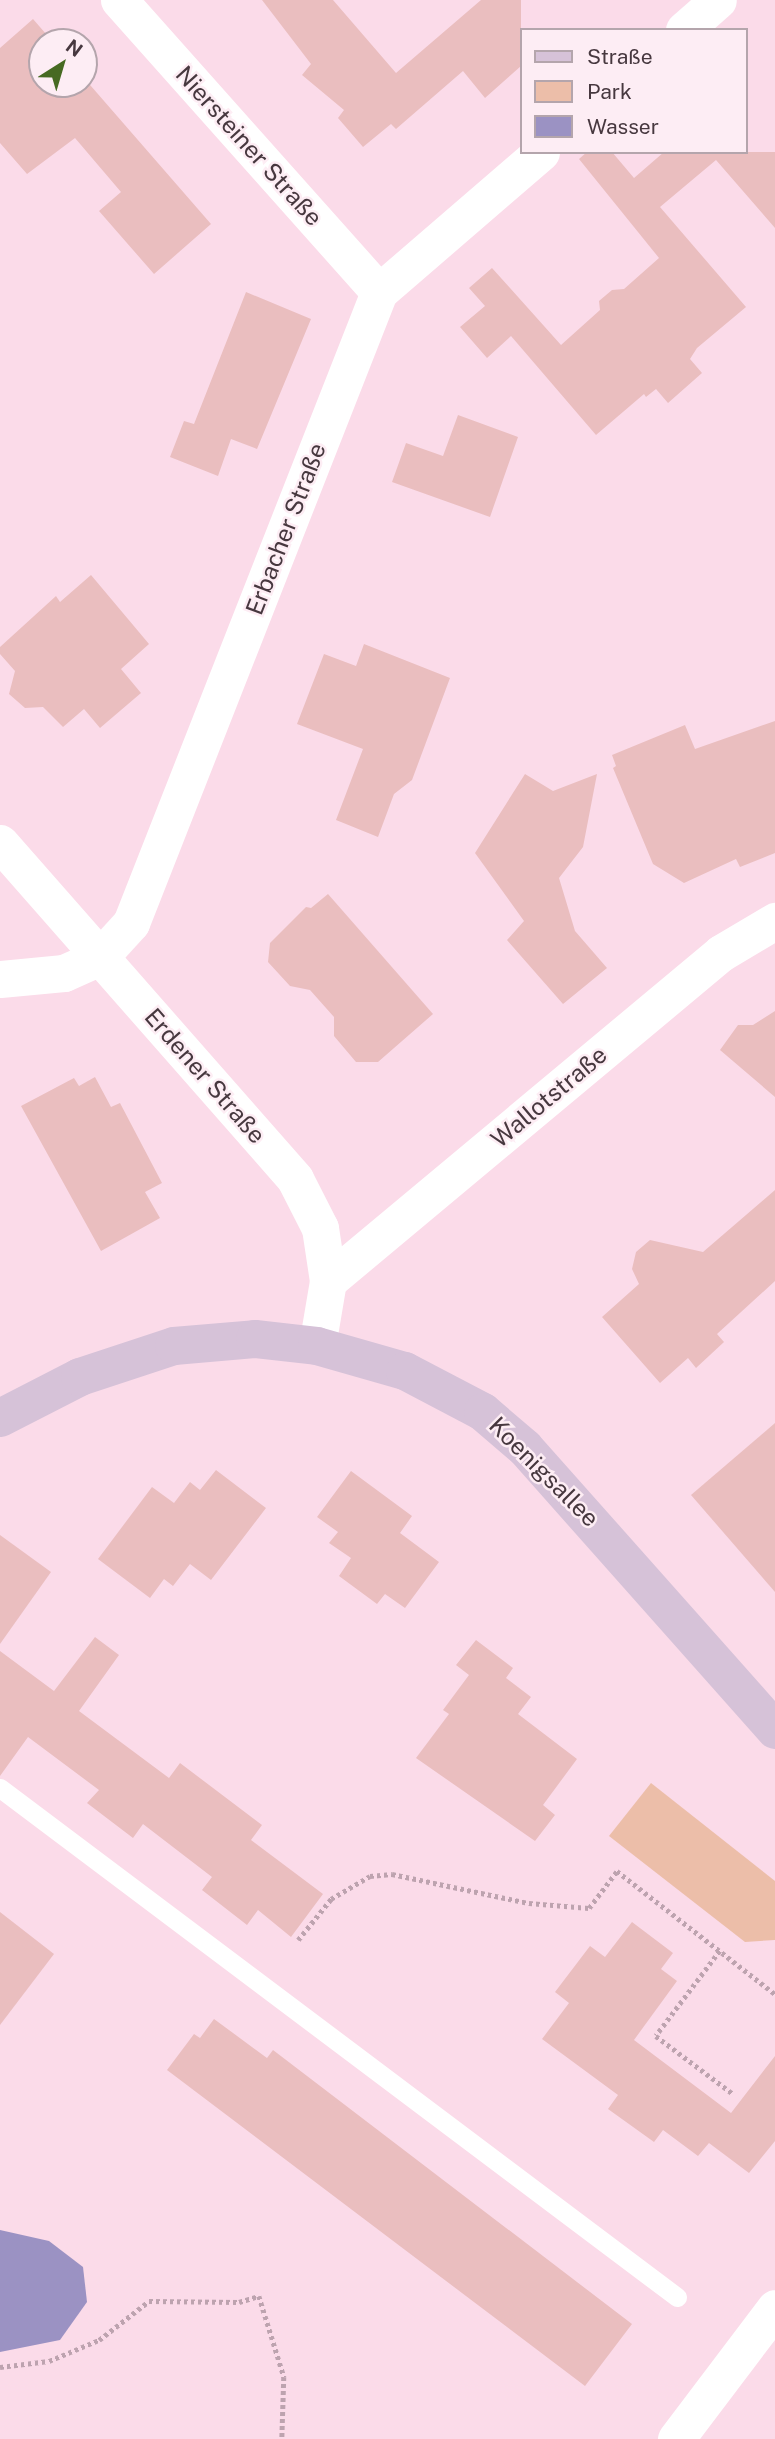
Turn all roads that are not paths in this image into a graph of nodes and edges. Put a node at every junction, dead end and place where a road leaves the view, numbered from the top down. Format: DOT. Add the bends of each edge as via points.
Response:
graph roads {
  1 [pos="120,0"];
  2 [pos="718,0"];
  3 [pos="686,28"];
  4 [pos="539,154"];
  5 [pos="379,292"];
  6 [pos="0,843"];
  7 [pos="775,921"];
  8 [pos="100,957"];
  9 [pos="0,979"];
  10 [pos="328,1281"];
  11 [pos="317,1346"];
  12 [pos="0,1418"];
  13 [pos="775,1730"];
  14 [pos="0,1788"];
  15 [pos="677,2297"];
  16 [pos="775,2308"];
  17 [pos="676,2439"];
  1 -- 5 [label="street, Niersteiner Straße"];
  2 -- 3 [label="street"];
  4 -- 5 [label="street, Erbacher Straße"];
  5 -- 8 [label="street, Erbacher Straße" via="145,892 131,923"];
  6 -- 8 [label="street, Erdener Straße"];
  7 -- 10 [label="street, Wallotstraße" via="721,953"];
  8 -- 9 [label="street" via="64,973"];
  8 -- 10 [label="street, Erdener Straße" via="295,1179 320,1228"];
  10 -- 11 [label="street, Erdener Straße"];
  11 -- 12 [label="main road, Koenigsallee" via="255,1339 174,1346 80,1377"];
  11 -- 13 [label="main road, Koenigsallee" via="404,1371 483,1412 564,1487"];
  14 -- 15 [label="lane"];
  16 -- 17 [label="street"];
}
